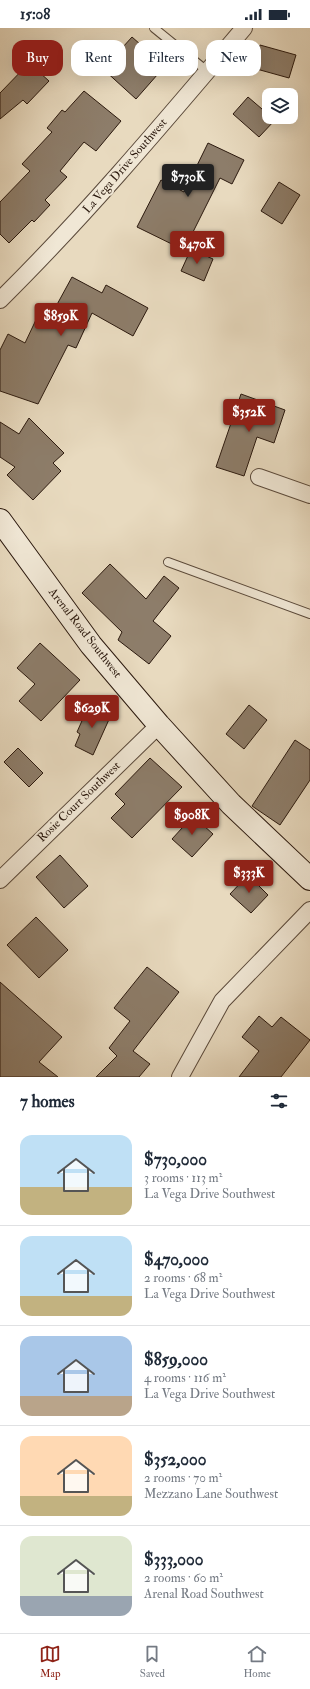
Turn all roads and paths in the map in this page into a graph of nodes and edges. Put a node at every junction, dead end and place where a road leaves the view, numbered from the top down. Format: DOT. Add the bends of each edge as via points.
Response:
graph roads {
  1 [pos="154,28"];
  2 [pos="244,28"];
  3 [pos="234,40"];
  4 [pos="206,70"];
  5 [pos="206,72"];
  6 [pos="0,300"];
  7 [pos="259,478"];
  8 [pos="310,495"];
  9 [pos="0,520"];
  10 [pos="168,562"];
  11 [pos="310,614"];
  12 [pos="159,725"];
  13 [pos="310,879"];
  14 [pos="0,880"];
  15 [pos="310,910"];
  16 [pos="180,1077"];
  1 -- 4 [label="lane"];
  2 -- 3 [label="street, La Vega Drive Southwest"];
  5 -- 6 [label="street, La Vega Drive Southwest" via="104,192"];
  7 -- 8 [label="street"];
  9 -- 12 [label="street, Arenal Road Southwest" via="91,645"];
  10 -- 11 [label="lane"];
  12 -- 13 [label="street, Arenal Road Southwest" via="231,804"];
  12 -- 14 [label="street, Rosie Court Southwest"];
  15 -- 16 [label="street" via="222,1001"];
}
